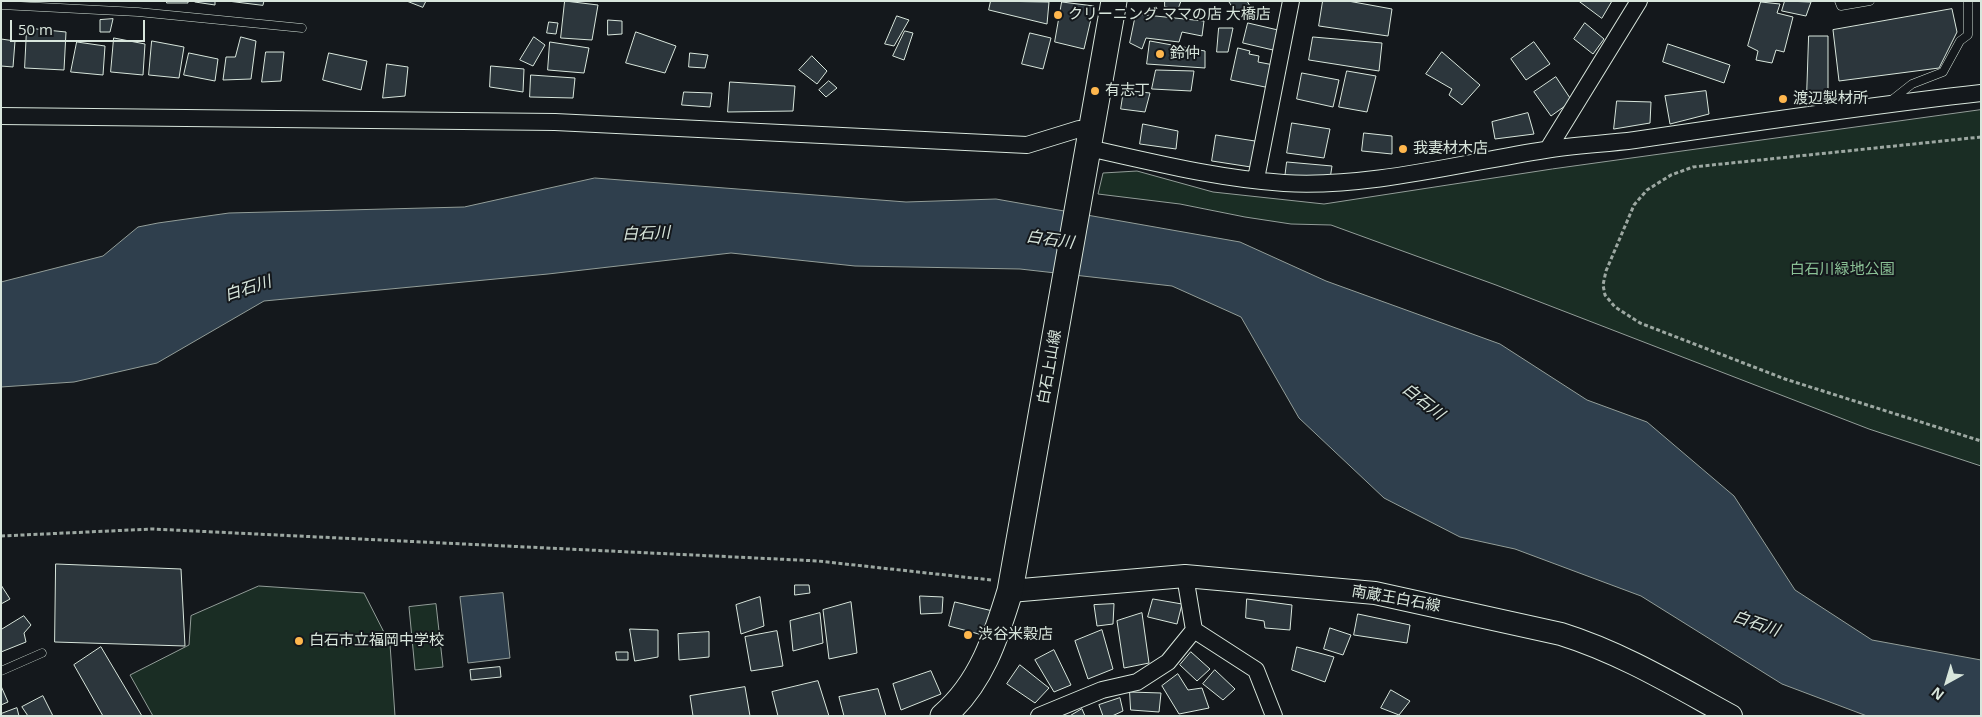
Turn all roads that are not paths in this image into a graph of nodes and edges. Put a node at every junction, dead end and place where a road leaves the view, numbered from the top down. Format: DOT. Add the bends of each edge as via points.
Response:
graph roads {
  1 [pos="1114,1"];
  2 [pos="1290,1"];
  3 [pos="1639,1"];
  4 [pos="1839,1"];
  5 [pos="1870,1"];
  6 [pos="1968,1"];
  7 [pos="58,4"];
  8 [pos="1,5"];
  9 [pos="302,28"];
  10 [pos="1981,93"];
  11 [pos="1882,104"];
  12 [pos="1,116"];
  13 [pos="1088,148"];
  14 [pos="1548,149"];
  15 [pos="1256,179"];
  16 [pos="1185,576"];
  17 [pos="1012,583"];
  18 [pos="1194,630"];
  19 [pos="42,653"];
  20 [pos="1,671"];
  21 [pos="943,716"];
  22 [pos="1039,716"];
  23 [pos="1274,716"];
  24 [pos="1732,716"];
  1 -- 13 [label="main road, 白石上山線"];
  2 -- 15 [label="street"];
  3 -- 14 [label="street"];
  4 -- 5 [label="lane" via="1841,6"];
  6 -- 11 [label="lane" via="1968,35 1960,41 1943,72 1912,84 1896,98"];
  7 -- 8 [label="lane"];
  7 -- 9 [label="lane"];
  10 -- 11 [label="street"];
  11 -- 14 [label="street" via="1604,144"];
  12 -- 13 [label="street" via="555,122 1027,145 1079,129"];
  13 -- 15 [label="street" via="1207,173"];
  13 -- 17 [label="main road, 白石上山線"];
  14 -- 15 [label="street" via="1371,179 1284,183"];
  16 -- 17 [label="main road, 南蔵王白石線"];
  16 -- 18 [label="street"];
  16 -- 24 [label="main road, 南蔵王白石線" via="1375,593 1561,634 1615,654"];
  17 -- 21 [label="main road, 白石上山線" via="986,662 965,693"];
  18 -- 22 [label="street" via="1168,662 1137,682 1102,690"];
  18 -- 23 [label="street" via="1256,670"];
  19 -- 20 [label="lane"];
}
